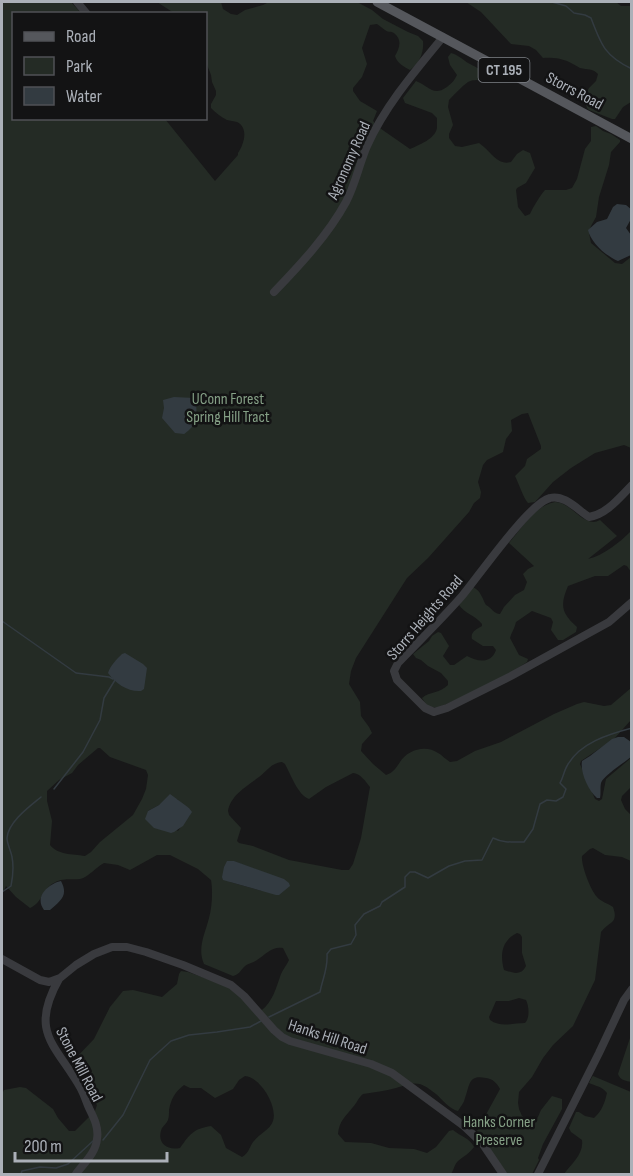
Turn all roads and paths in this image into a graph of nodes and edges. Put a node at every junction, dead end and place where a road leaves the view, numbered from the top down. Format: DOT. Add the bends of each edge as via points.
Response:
graph roads {
  1 [pos="377,2"];
  2 [pos="443,37"];
  3 [pos="632,139"];
  4 [pos="274,292"];
  5 [pos="632,485"];
  6 [pos="632,602"];
  7 [pos="2,959"];
  8 [pos="60,978"];
  9 [pos="44,982"];
  10 [pos="632,989"];
  11 [pos="51,994"];
  12 [pos="76,1174"];
  13 [pos="503,1174"];
  14 [pos="538,1174"];
  1 -- 2 [label="main road, Storrs Road / CT 195"];
  2 -- 3 [label="main road, Storrs Road / CT 195"];
  2 -- 4 [label="street, Agronomy Road" via="381,120 334,221"];
  5 -- 6 [label="street, Storrs Heights Road" via="608,509 589,518 562,498 542,501 394,671 397,680 434,712 511,676 609,622"];
  7 -- 9 [label="street"];
  8 -- 9 [label="street, Hanks Hill Road"];
  8 -- 11 [label="street, Stone Mill Road"];
  8 -- 13 [label="street, Hanks Hill Road" via="94,954 112,947 127,947 231,985 282,1037 371,1064 413,1087 482,1143"];
  9 -- 11 [label="street"];
  10 -- 14 [label="street"];
  11 -- 12 [label="street, Stone Mill Road" via="46,1021 48,1036 80,1089 98,1132 96,1147"];
}
